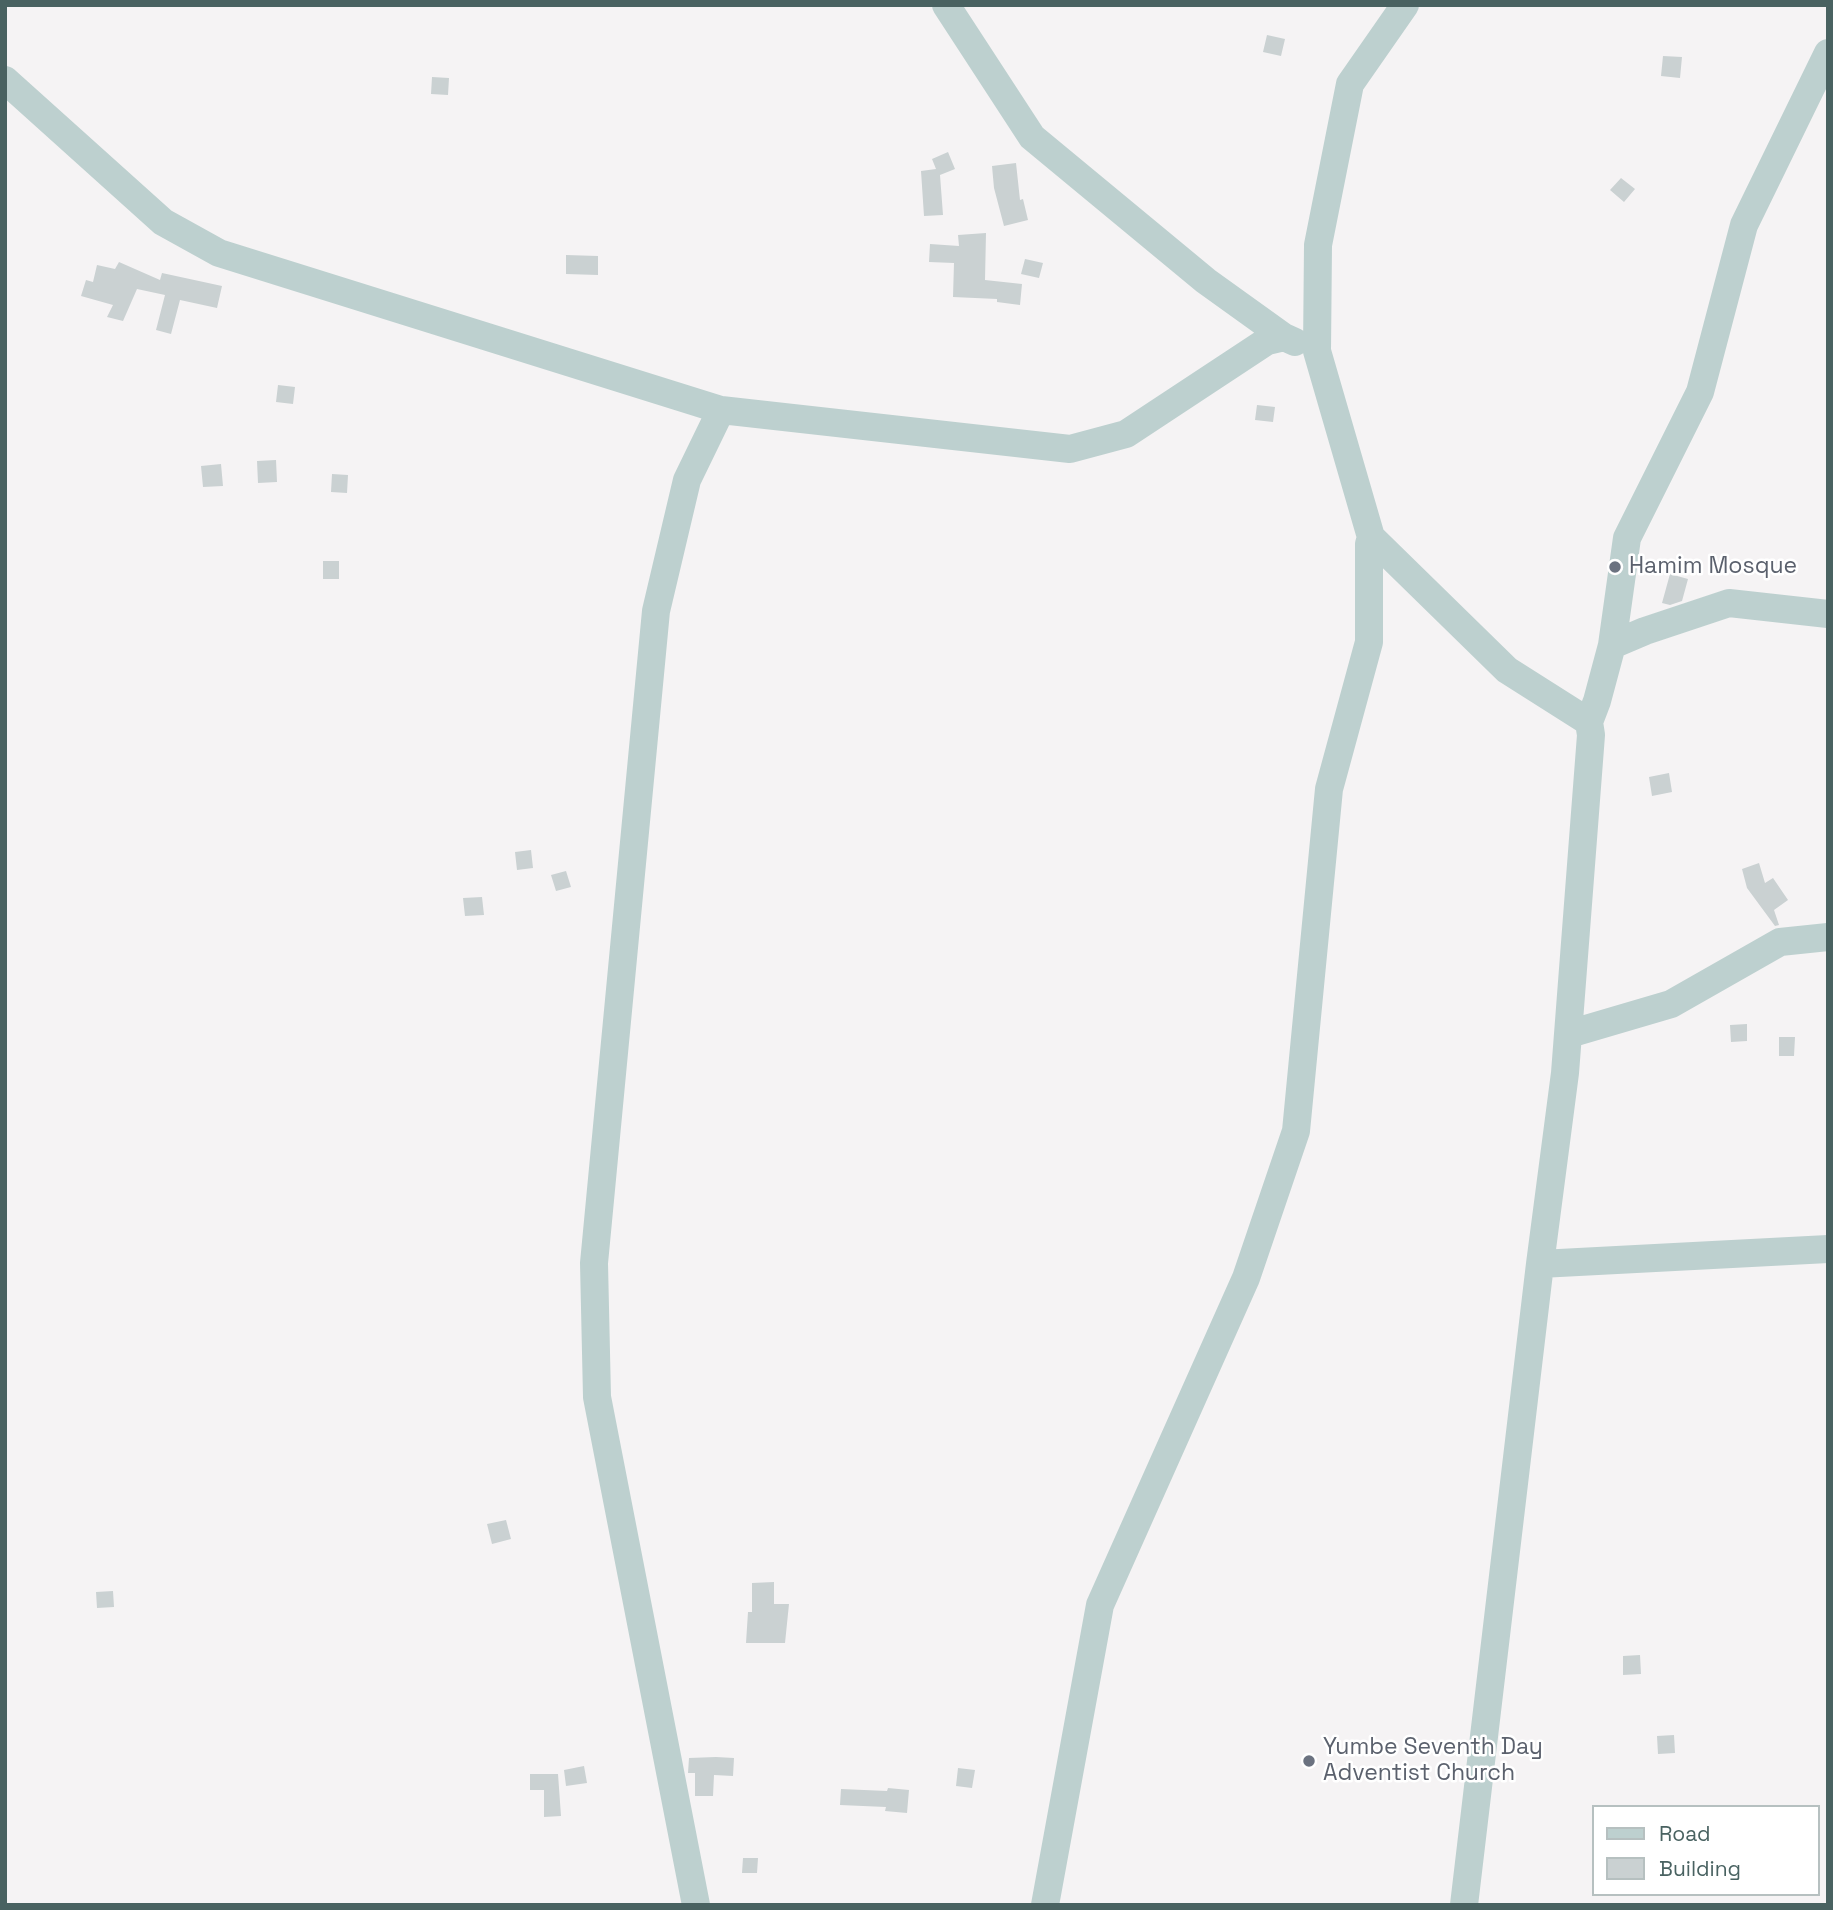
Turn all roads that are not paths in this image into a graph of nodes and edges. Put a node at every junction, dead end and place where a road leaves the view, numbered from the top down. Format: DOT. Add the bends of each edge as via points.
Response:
graph roads {
  1 [pos="946,5"];
  2 [pos="1405,5"];
  3 [pos="1828,53"];
  4 [pos="5,80"];
  5 [pos="1284,337"];
  6 [pos="1317,351"];
  7 [pos="721,410"];
  8 [pos="1371,537"];
  9 [pos="1828,614"];
  10 [pos="1612,645"];
  11 [pos="1589,722"];
  12 [pos="1828,937"];
  13 [pos="1569,1034"];
  14 [pos="1828,1249"];
  15 [pos="1540,1264"];
  16 [pos="696,1905"];
  17 [pos="1045,1905"];
  18 [pos="1464,1905"];
  1 -- 5 [label="street" via="1032,137 1206,281"];
  2 -- 6 [label="street" via="1350,84 1318,245"];
  3 -- 10 [label="street" via="1744,225 1700,392 1627,538"];
  4 -- 7 [label="street" via="163,222 219,253"];
  5 -- 6 [label="street"];
  5 -- 7 [label="street" via="1268,341 1126,434 1070,449"];
  6 -- 8 [label="street"];
  7 -- 16 [label="street" via="687,480 656,611 594,1263 597,1397"];
  8 -- 11 [label="street" via="1507,670"];
  8 -- 17 [label="street" via="1369,642 1329,789 1296,1131 1246,1278 1100,1605"];
  9 -- 10 [label="street" via="1729,603"];
  10 -- 11 [label="street"];
  11 -- 13 [label="street"];
  12 -- 13 [label="street" via="1780,942 1671,1003"];
  13 -- 15 [label="street"];
  14 -- 15 [label="street"];
  15 -- 18 [label="street"];
}
